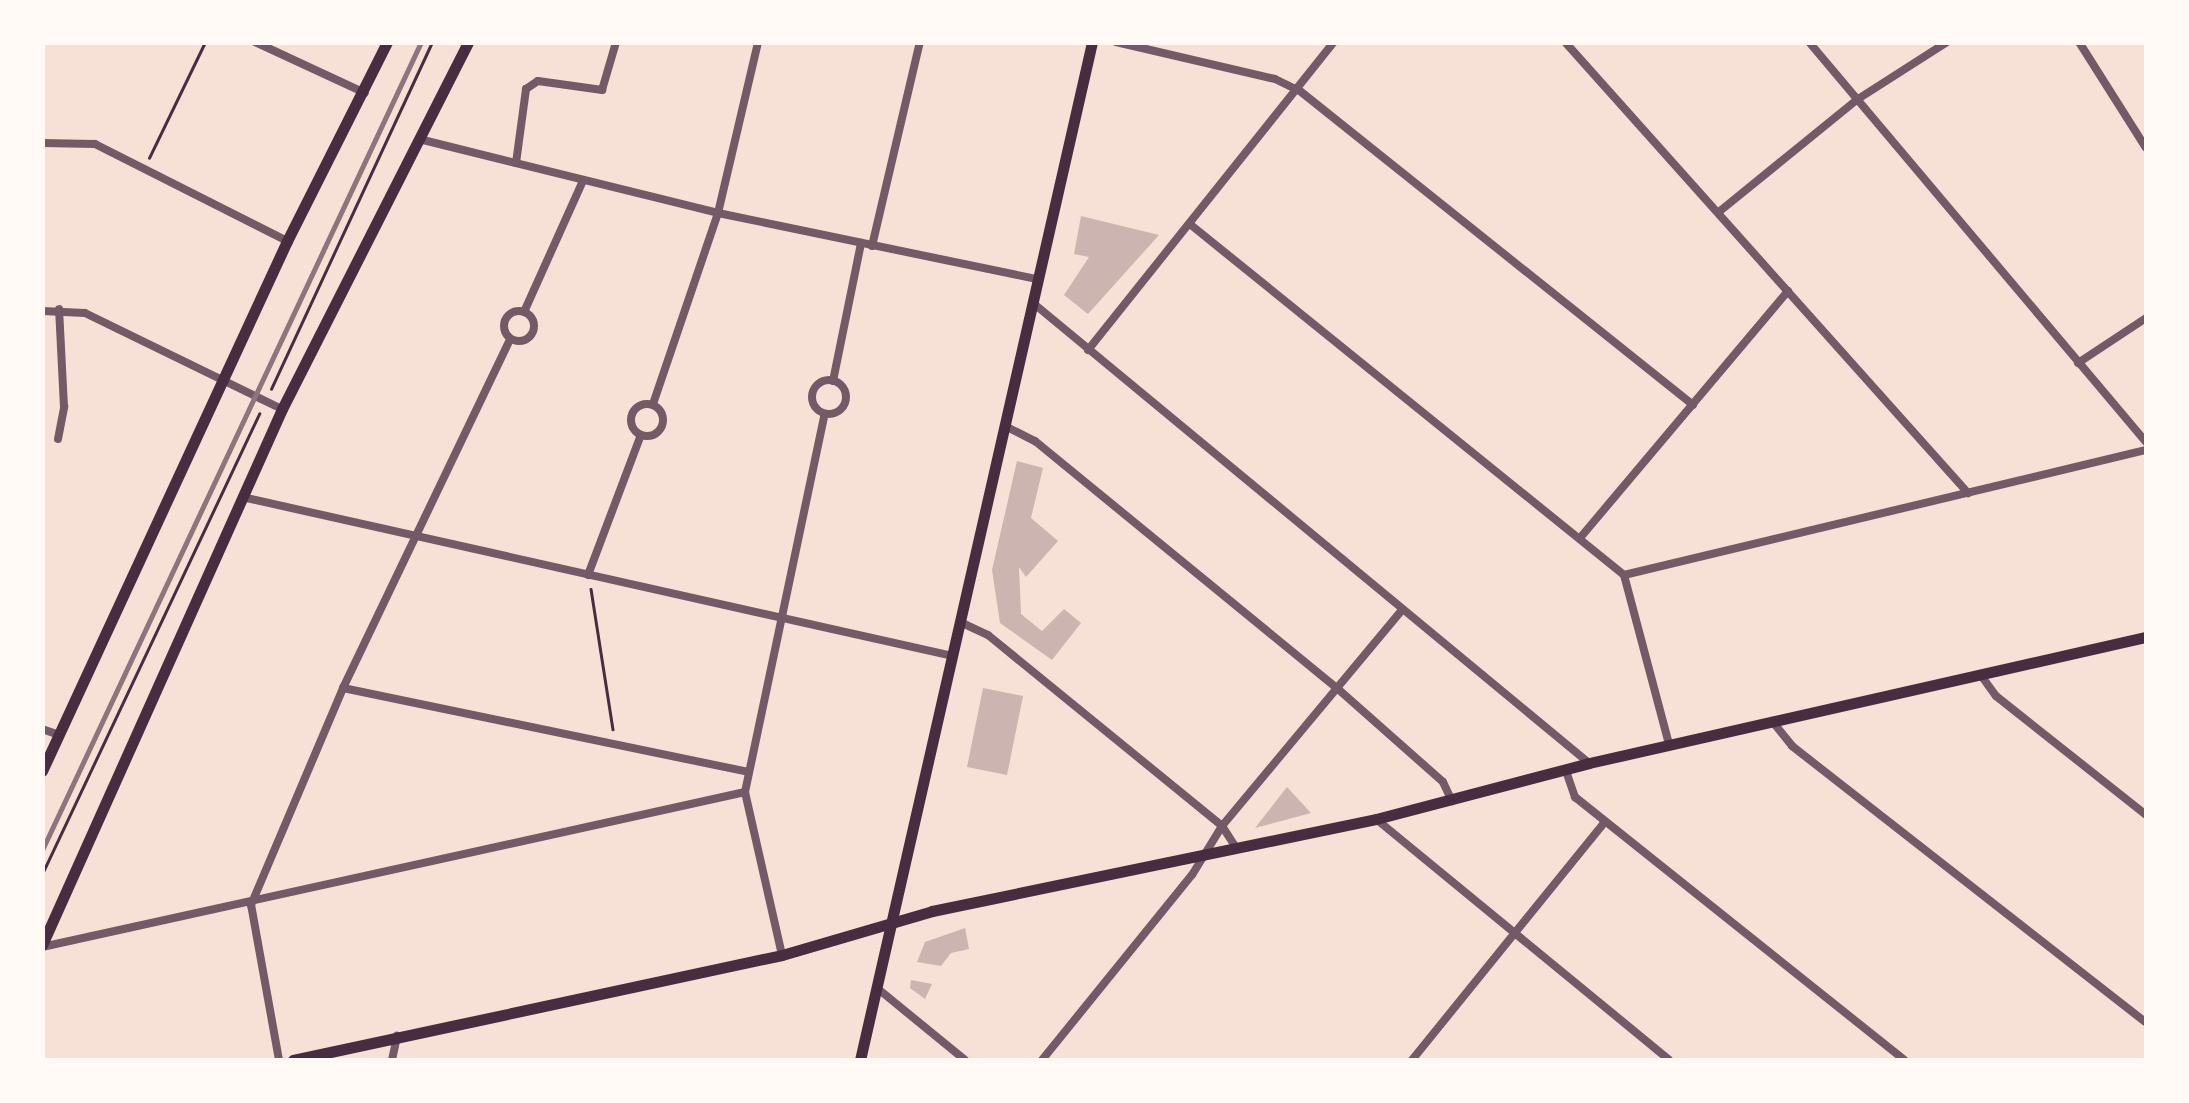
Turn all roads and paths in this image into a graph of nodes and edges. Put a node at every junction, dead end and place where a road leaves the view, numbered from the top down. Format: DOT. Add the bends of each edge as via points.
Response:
graph roads {
  1 [pos="205,42"];
  2 [pos="255,42"];
  3 [pos="387,42"];
  4 [pos="432,42"];
  5 [pos="471,42"];
  6 [pos="616,42"];
  7 [pos="758,42"];
  8 [pos="920,42"];
  9 [pos="1092,42"];
  10 [pos="1116,42"];
  11 [pos="1334,42"];
  12 [pos="1566,42"];
  13 [pos="1808,42"];
  14 [pos="1947,42"];
  15 [pos="2078,42"];
  16 [pos="1300,91"];
  17 [pos="365,93"];
  18 [pos="1858,99"];
  19 [pos="416,139"];
  20 [pos="42,143"];
  21 [pos="2146,148"];
  22 [pos="516,164"];
  23 [pos="144,169"];
  24 [pos="583,181"];
  25 [pos="1720,211"];
  26 [pos="718,213"];
  27 [pos="1191,225"];
  28 [pos="287,241"];
  29 [pos="861,244"];
  30 [pos="872,246"];
  31 [pos="1038,280"];
  32 [pos="1788,291"];
  33 [pos="1033,303"];
  34 [pos="59,309"];
  35 [pos="42,311"];
  36 [pos="524,312"];
  37 [pos="2146,318"];
  38 [pos="510,339"];
  39 [pos="1088,350"];
  40 [pos="2078,363"];
  41 [pos="222,380"];
  42 [pos="834,380"];
  43 [pos="266,401"];
  44 [pos="653,404"];
  45 [pos="1692,404"];
  46 [pos="282,409"];
  47 [pos="825,414"];
  48 [pos="1006,426"];
  49 [pos="641,435"];
  50 [pos="58,438"];
  51 [pos="2146,442"];
  52 [pos="2146,450"];
  53 [pos="1968,493"];
  54 [pos="242,498"];
  55 [pos="414,536"];
  56 [pos="1580,538"];
  57 [pos="588,575"];
  58 [pos="1624,575"];
  59 [pos="1401,611"];
  60 [pos="782,616"];
  61 [pos="960,622"];
  62 [pos="2146,637"];
  63 [pos="953,656"];
  64 [pos="1980,674"];
  65 [pos="343,688"];
  66 [pos="1338,688"];
  67 [pos="1772,721"];
  68 [pos="42,729"];
  69 [pos="59,735"];
  70 [pos="1669,744"];
  71 [pos="616,746"];
  72 [pos="1590,762"];
  73 [pos="42,771"];
  74 [pos="1566,771"];
  75 [pos="748,772"];
  76 [pos="745,792"];
  77 [pos="1452,800"];
  78 [pos="2145,811"];
  79 [pos="1376,819"];
  80 [pos="1605,822"];
  81 [pos="1222,826"];
  82 [pos="1237,849"];
  83 [pos="1204,856"];
  84 [pos="42,874"];
  85 [pos="250,905"];
  86 [pos="893,925"];
  87 [pos="1512,933"];
  88 [pos="42,946"];
  89 [pos="782,955"];
  90 [pos="877,988"];
  91 [pos="2146,1024"];
  92 [pos="397,1036"];
  93 [pos="279,1060"];
  94 [pos="293,1060"];
  95 [pos="392,1060"];
  96 [pos="860,1060"];
  97 [pos="965,1060"];
  98 [pos="1042,1060"];
  99 [pos="1412,1060"];
  100 [pos="1668,1060"];
  101 [pos="1904,1060"];
  1 -- 23 [label="path"];
  2 -- 17 [label="street"];
  3 -- 17 [label="main road"];
  4 -- 43 [label="path"];
  5 -- 19 [label="main road"];
  6 -- 22 [label="street" via="602,90 538,81 526,89"];
  7 -- 26 [label="street"];
  8 -- 30 [label="street"];
  9 -- 31 [label="main road"];
  10 -- 16 [label="street" via="1275,78"];
  11 -- 16 [label="street"];
  12 -- 25 [label="street"];
  13 -- 18 [label="street"];
  14 -- 18 [label="street"];
  15 -- 21 [label="street"];
  16 -- 27 [label="street"];
  16 -- 45 [label="street"];
  17 -- 28 [label="main road"];
  18 -- 25 [label="street"];
  18 -- 40 [label="street"];
  19 -- 22 [label="street"];
  19 -- 46 [label="main road"];
  20 -- 23 [label="street" via="88,141"];
  22 -- 24 [label="street"];
  23 -- 28 [label="street"];
  24 -- 26 [label="street"];
  24 -- 36 [label="street"];
  25 -- 32 [label="street"];
  26 -- 29 [label="street"];
  26 -- 44 [label="street"];
  27 -- 39 [label="street"];
  27 -- 56 [label="street"];
  28 -- 41 [label="main road"];
  29 -- 30 [label="street"];
  29 -- 42 [label="street"];
  30 -- 31 [label="street"];
  31 -- 33 [label="main road"];
  32 -- 45 [label="street"];
  32 -- 53 [label="street"];
  33 -- 39 [label="street"];
  33 -- 48 [label="main road"];
  34 -- 35 [label="street"];
  34 -- 41 [label="street" via="85,313"];
  34 -- 50 [label="street" via="64,407"];
  36 -- 38 [label="street" via="506,317"];
  36 -- 38 [label="street" via="534,323 532,334"];
  37 -- 40 [label="street"];
  38 -- 55 [label="street"];
  39 -- 59 [label="street"];
  40 -- 51 [label="street"];
  41 -- 43 [label="street"];
  41 -- 69 [label="main road"];
  42 -- 47 [label="street" via="846,399 836,413"];
  42 -- 47 [label="street" via="812,393"];
  43 -- 46 [label="street"];
  43 -- 84 [label="path"];
  44 -- 49 [label="street" via="632,413"];
  44 -- 49 [label="street" via="663,423 657,433"];
  45 -- 56 [label="street"];
  46 -- 54 [label="main road"];
  47 -- 60 [label="street"];
  48 -- 61 [label="main road"];
  48 -- 66 [label="street" via="1036,442"];
  49 -- 57 [label="street"];
  52 -- 53 [label="street"];
  53 -- 58 [label="street"];
  54 -- 55 [label="street"];
  54 -- 88 [label="main road"];
  55 -- 57 [label="street"];
  55 -- 65 [label="street"];
  56 -- 58 [label="street"];
  57 -- 60 [label="street"];
  57 -- 71 [label="path"];
  58 -- 70 [label="street"];
  59 -- 66 [label="street"];
  59 -- 72 [label="street"];
  60 -- 63 [label="street"];
  60 -- 75 [label="street"];
  61 -- 63 [label="main road"];
  61 -- 81 [label="street" via="988,636"];
  62 -- 64 [label="main road"];
  63 -- 86 [label="main road"];
  64 -- 67 [label="main road"];
  64 -- 78 [label="street" via="1996,696"];
  65 -- 71 [label="street"];
  65 -- 85 [label="street"];
  66 -- 77 [label="street" via="1443,782"];
  66 -- 81 [label="street"];
  67 -- 70 [label="main road"];
  67 -- 91 [label="street" via="1792,746"];
  68 -- 69 [label="street"];
  69 -- 73 [label="main road"];
  70 -- 72 [label="main road"];
  71 -- 75 [label="street"];
  72 -- 74 [label="main road"];
  74 -- 77 [label="main road"];
  74 -- 80 [label="street" via="1570,790"];
  75 -- 76 [label="street"];
  76 -- 85 [label="street"];
  76 -- 89 [label="street"];
  77 -- 79 [label="main road"];
  79 -- 82 [label="main road"];
  79 -- 87 [label="street"];
  80 -- 87 [label="street"];
  80 -- 101 [label="street"];
  81 -- 82 [label="street"];
  81 -- 83 [label="street"];
  82 -- 83 [label="main road"];
  83 -- 86 [label="main road" via="932,910"];
  83 -- 98 [label="street"];
  85 -- 88 [label="street"];
  85 -- 93 [label="street"];
  86 -- 89 [label="main road"];
  86 -- 90 [label="main road"];
  87 -- 99 [label="street"];
  87 -- 100 [label="street"];
  89 -- 92 [label="main road"];
  90 -- 96 [label="main road"];
  90 -- 97 [label="street"];
  92 -- 94 [label="main road"];
  92 -- 95 [label="street"];
}
